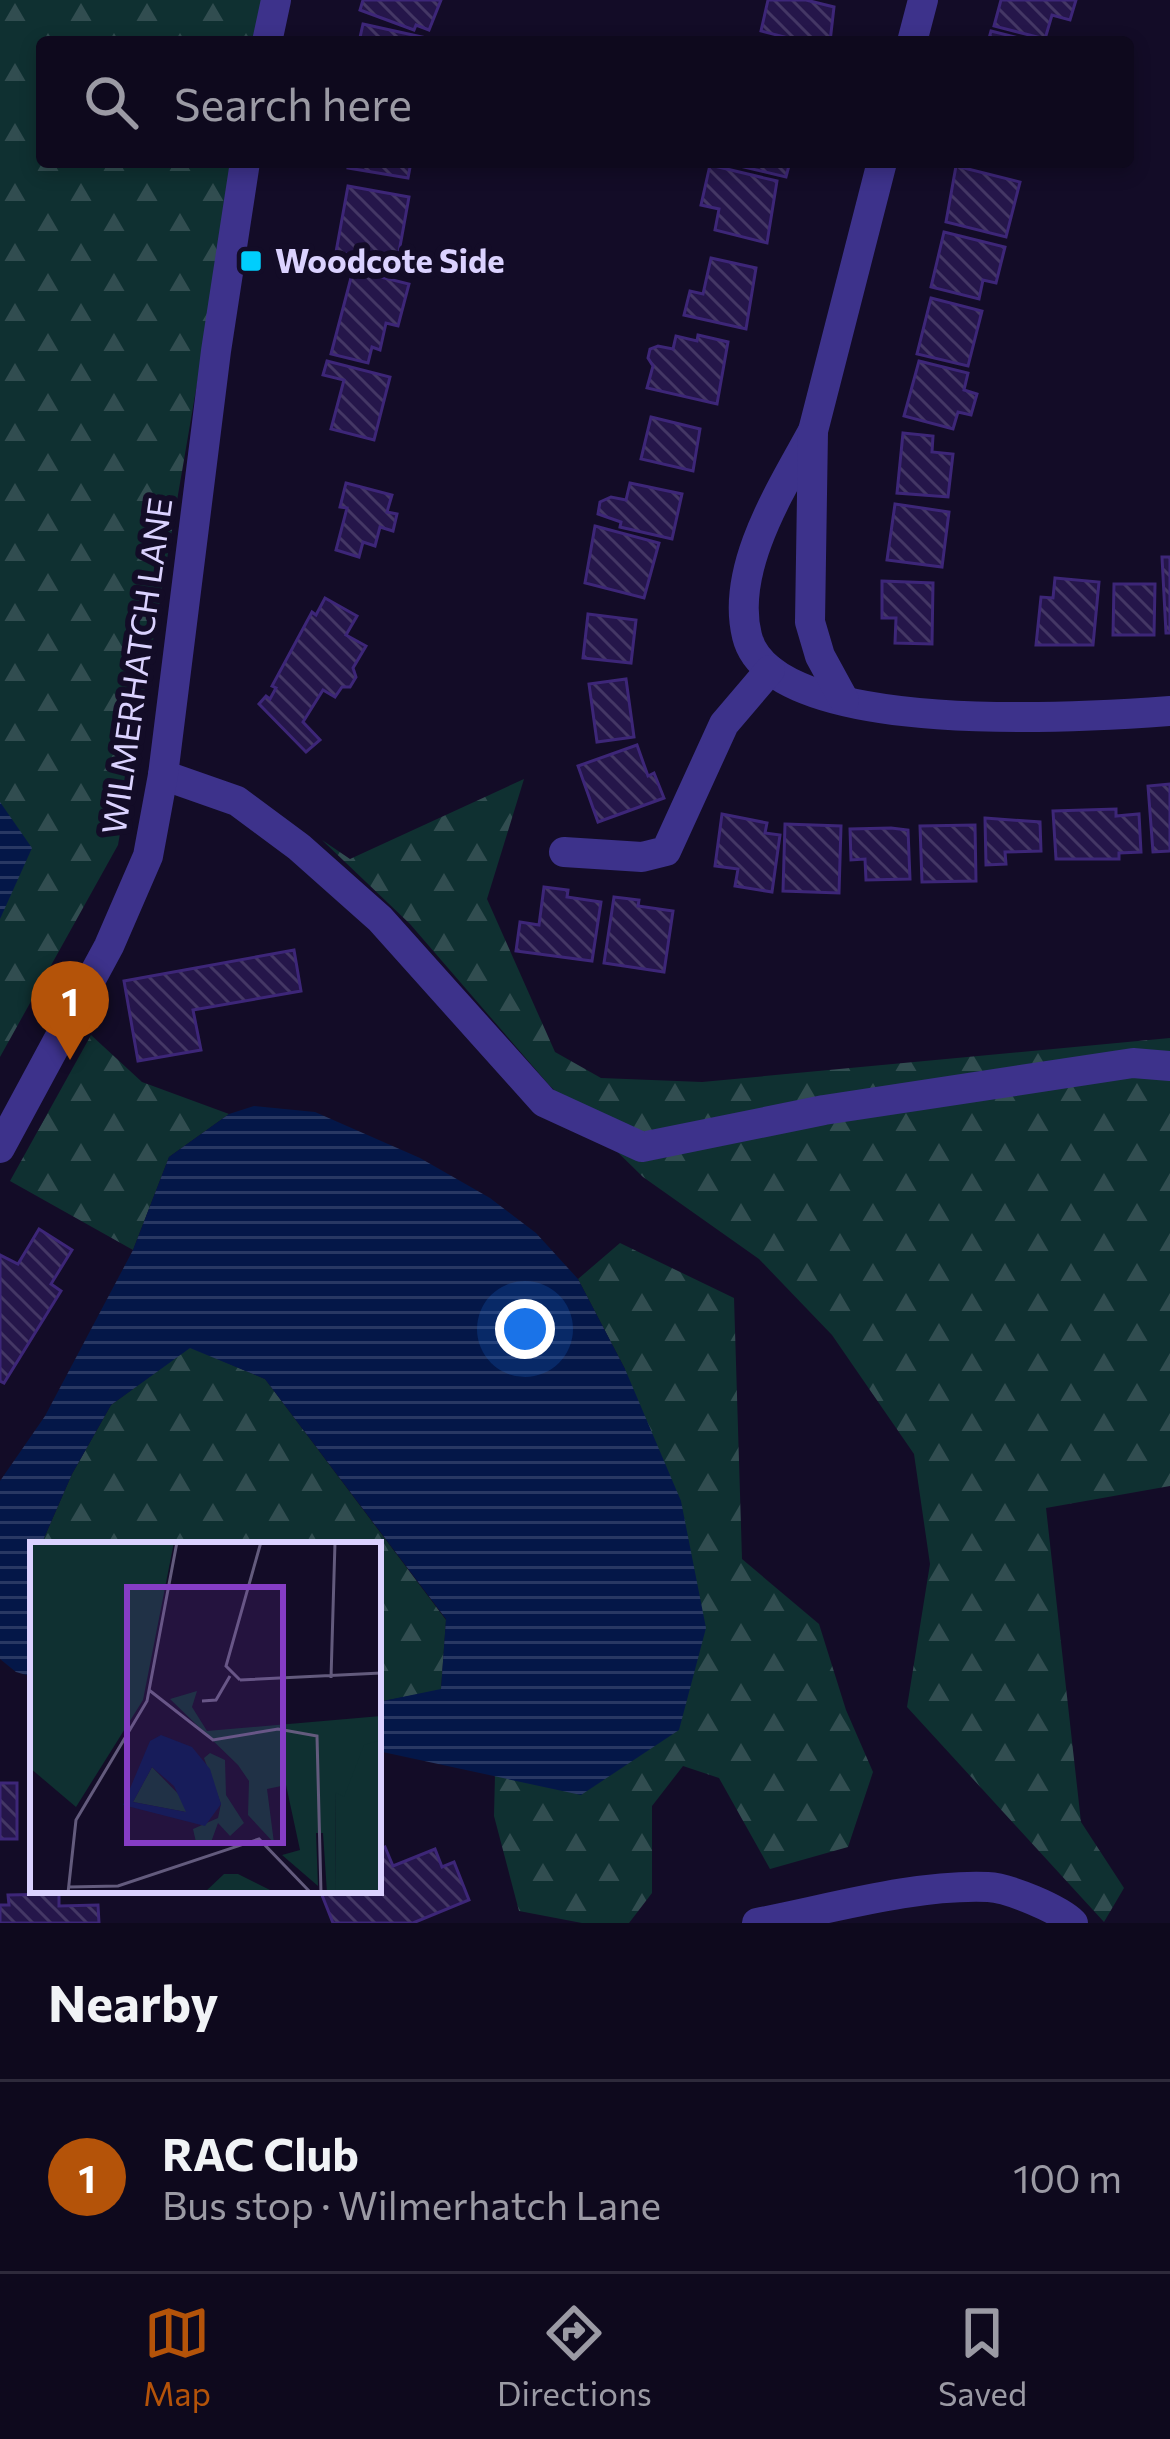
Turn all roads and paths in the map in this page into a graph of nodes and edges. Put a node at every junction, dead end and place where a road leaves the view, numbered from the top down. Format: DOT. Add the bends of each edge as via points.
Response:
graph roads {
  1 [pos="276,0"];
  2 [pos="923,0"];
  3 [pos="268,36"];
  4 [pos="914,36"];
  5 [pos="243,168"];
  6 [pos="880,168"];
  7 [pos="813,431"];
  8 [pos="770,670"];
  9 [pos="844,700"];
  10 [pos="1170,711"];
  11 [pos="164,775"];
  12 [pos="564,852"];
  13 [pos="1170,1066"];
  14 [pos="0,1148"];
  15 [pos="1068,1918"];
  16 [pos="757,1923"];
  1 -- 3 [label="street"];
  2 -- 4 [label="street"];
  5 -- 11 [label="street, WILMERHATCH LANE"];
  6 -- 7 [label="street"];
  7 -- 8 [label="street" via="763,524 745,595 747,639"];
  7 -- 9 [label="street" via="810,622"];
  8 -- 9 [label="street"];
  8 -- 12 [label="street" via="724,724 666,851"];
  9 -- 10 [label="street" via="874,710 979,717"];
  11 -- 13 [label="street" via="238,801 299,847 380,919 544,1102 642,1147 824,1110 1132,1063"];
  11 -- 14 [label="street, WILMERHATCH LANE" via="148,856 109,946"];
  15 -- 16 [label="street" via="992,1887 898,1895"];
}
